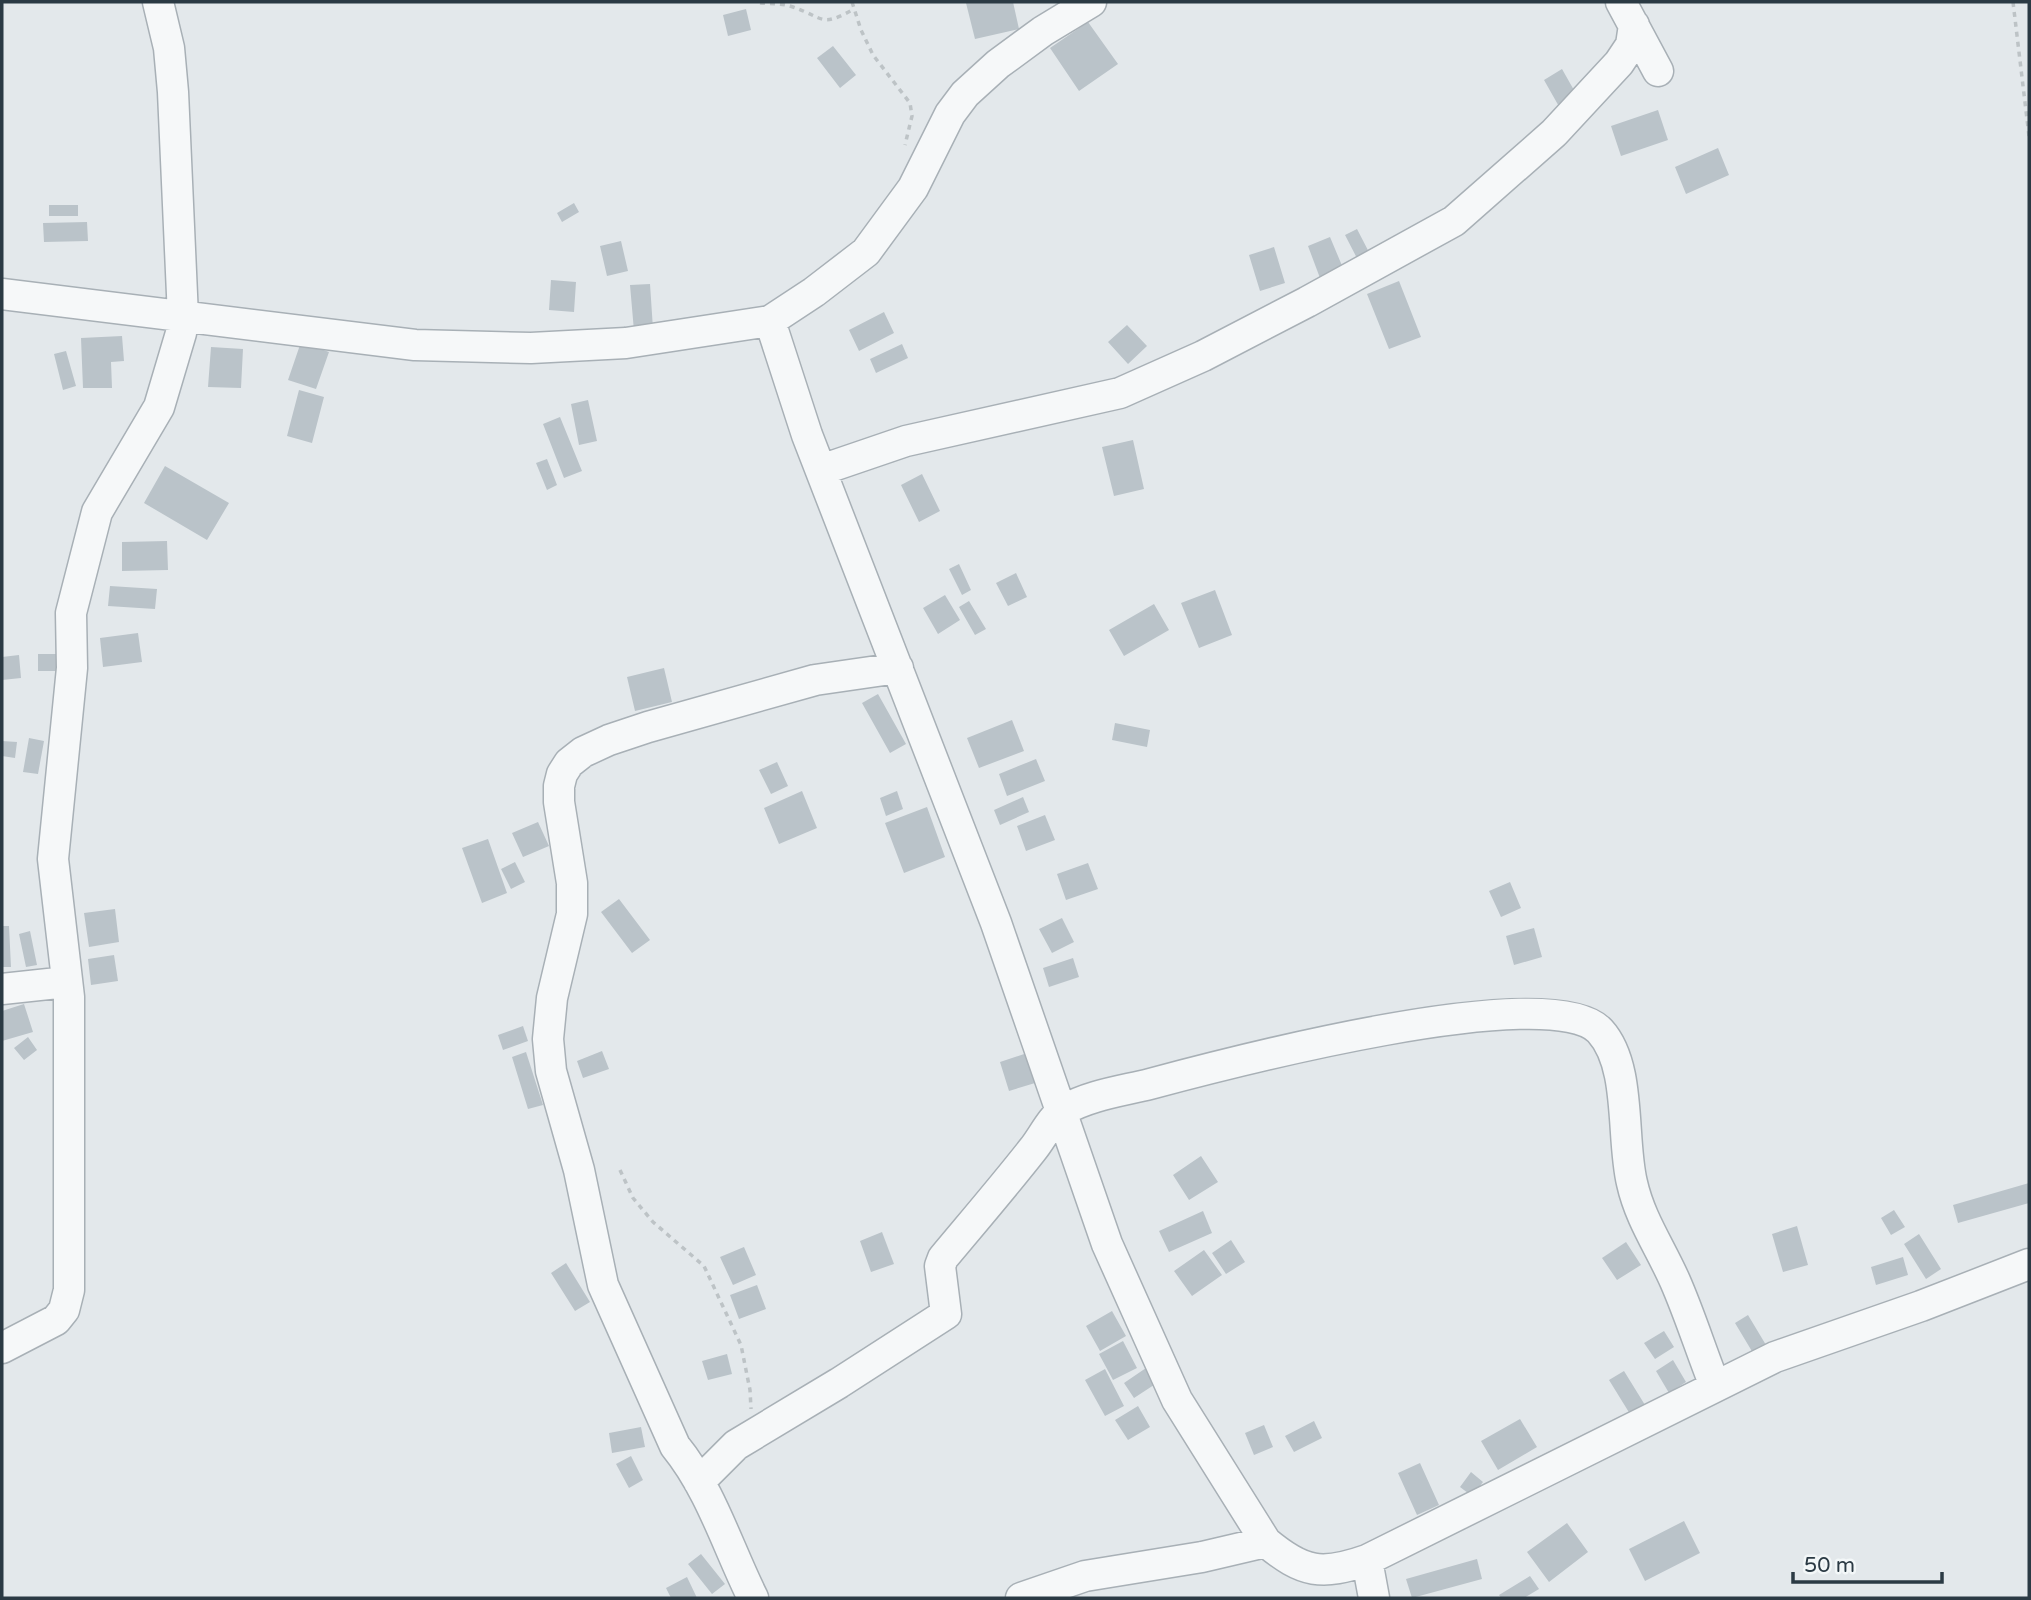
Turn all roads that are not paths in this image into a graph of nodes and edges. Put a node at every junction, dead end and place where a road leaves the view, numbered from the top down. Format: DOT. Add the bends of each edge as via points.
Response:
graph roads {
  1 [pos="158,2"];
  2 [pos="1091,2"];
  3 [pos="1627,14"];
  4 [pos="1658,71"];
  5 [pos="2,294"];
  6 [pos="183,317"];
  7 [pos="771,321"];
  8 [pos="821,470"];
  9 [pos="898,668"];
  10 [pos="67,982"];
  11 [pos="2,989"];
  12 [pos="1062,1111"];
  13 [pos="2029,1264"];
  14 [pos="2,1348"];
  15 [pos="1715,1386"];
  16 [pos="699,1482"];
  17 [pos="1266,1542"];
  18 [pos="1367,1560"];
  19 [pos="753,1598"];
  20 [pos="1021,1598"];
  21 [pos="1374,1598"];
  1 -- 6 [label="street" via="173,92"];
  2 -- 7 [label="street" via="1043,31 965,94 913,188 866,252"];
  3 -- 4 [label="street"];
  3 -- 8 [label="street" via="1631,45 1619,63 1554,133 1454,221 1203,356 1121,393 906,441"];
  5 -- 6 [label="street"];
  6 -- 7 [label="street" via="415,345 531,348 626,343"];
  6 -- 10 [label="street" via="159,407 97,512 71,613 72,668 53,859"];
  7 -- 8 [label="street"];
  8 -- 9 [label="street"];
  9 -- 12 [label="street"];
  9 -- 16 [label="street" via="815,680 609,740 569,763 559,786 572,914 552,998 551,1071 579,1170 603,1285 676,1446"];
  10 -- 11 [label="street"];
  10 -- 14 [label="street" via="69,1290 56,1320"];
  12 -- 15 [label="street" via="1101,1095 1252,1056 1371,1032 1541,1012 1584,1020 1600,1030 1619,1069 1626,1155 1642,1216 1676,1283"];
  12 -- 16 [label="street" via="943,1258 946,1314 736,1445"];
  12 -- 17 [label="street" via="1107,1244 1177,1400"];
  13 -- 15 [label="street" via="1775,1357"];
  15 -- 18 [label="street"];
  16 -- 19 [label="street"];
  17 -- 18 [label="street" via="1311,1569 1340,1570"];
  17 -- 20 [label="street" via="1085,1576"];
  18 -- 21 [label="street"];
}
